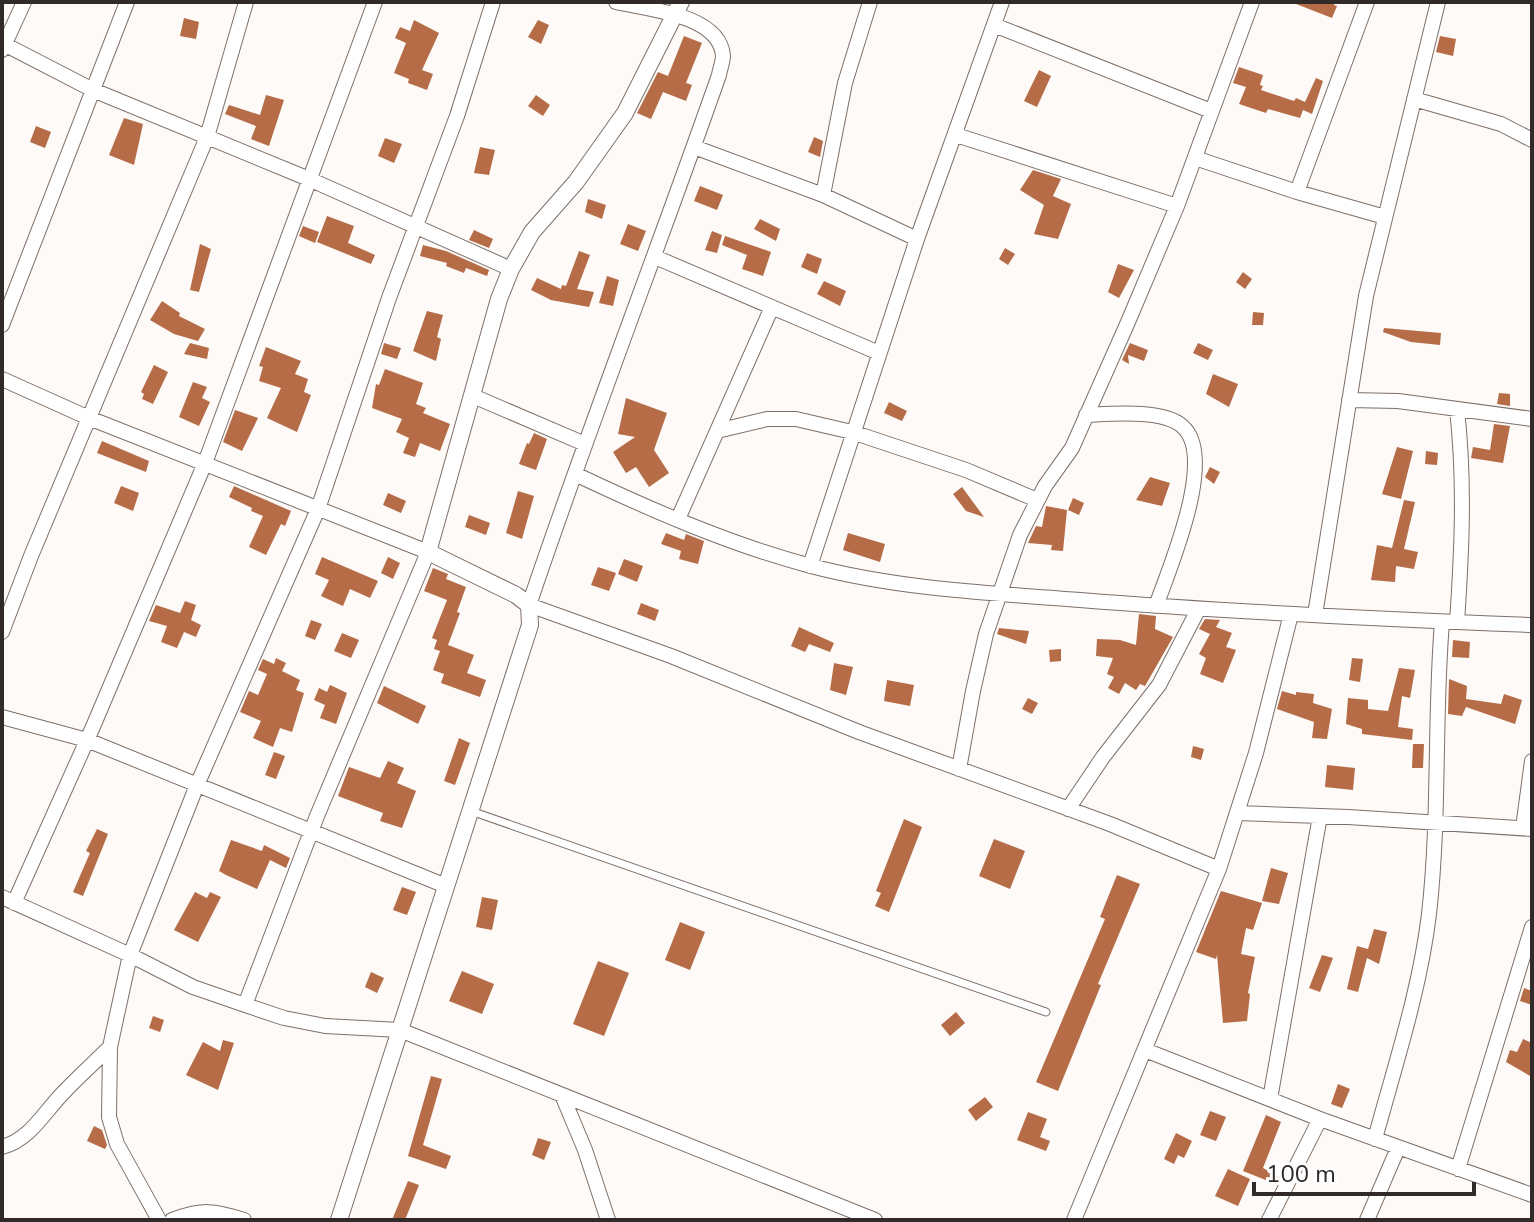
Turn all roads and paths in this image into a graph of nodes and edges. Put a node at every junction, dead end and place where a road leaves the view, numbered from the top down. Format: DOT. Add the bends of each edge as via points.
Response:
graph roads {
  1 [pos="24,2"];
  2 [pos="127,2"];
  3 [pos="246,2"];
  4 [pos="375,2"];
  5 [pos="493,2"];
  6 [pos="616,2"];
  7 [pos="870,2"];
  8 [pos="1002,2"];
  9 [pos="1252,2"];
  10 [pos="1367,2"];
  11 [pos="1438,2"];
  12 [pos="678,8"];
  13 [pos="994,25"];
  14 [pos="3,46"];
  15 [pos="93,90"];
  16 [pos="1414,99"];
  17 [pos="1211,111"];
  18 [pos="956,135"];
  19 [pos="207,137"];
  20 [pos="1532,140"];
  21 [pos="694,147"];
  22 [pos="1195,158"];
  23 [pos="309,179"];
  24 [pos="1297,192"];
  25 [pos="823,195"];
  26 [pos="1177,206"];
  27 [pos="1385,217"];
  28 [pos="416,226"];
  29 [pos="917,239"];
  30 [pos="655,257"];
  31 [pos="511,269"];
  32 [pos="772,307"];
  33 [pos="2,325"];
  34 [pos="879,353"];
  35 [pos="2,379"];
  36 [pos="473,396"];
  37 [pos="1349,400"];
  38 [pos="1457,409"];
  39 [pos="1086,415"];
  40 [pos="89,418"];
  41 [pos="1532,419"];
  42 [pos="717,431"];
  43 [pos="852,432"];
  44 [pos="585,444"];
  45 [pos="205,463"];
  46 [pos="575,474"];
  47 [pos="1037,500"];
  48 [pos="318,509"];
  49 [pos="678,519"];
  50 [pos="428,552"];
  51 [pos="810,566"];
  52 [pos="999,594"];
  53 [pos="529,605"];
  54 [pos="1156,606"];
  55 [pos="1198,610"];
  56 [pos="1291,614"];
  57 [pos="1315,615"];
  58 [pos="1442,622"];
  59 [pos="1457,622"];
  60 [pos="1532,625"];
  61 [pos="2,632"];
  62 [pos="2,717"];
  63 [pos="87,740"];
  64 [pos="1532,761"];
  65 [pos="959,769"];
  66 [pos="197,785"];
  67 [pos="1068,809"];
  68 [pos="471,811"];
  69 [pos="1237,813"];
  70 [pos="1320,816"];
  71 [pos="1437,822"];
  72 [pos="1528,828"];
  73 [pos="311,833"];
  74 [pos="1219,869"];
  75 [pos="446,886"];
  76 [pos="8,900"];
  77 [pos="1532,927"];
  78 [pos="130,955"];
  79 [pos="245,1005"];
  80 [pos="1046,1012"];
  81 [pos="400,1030"];
  82 [pos="110,1047"];
  83 [pos="1145,1050"];
  84 [pos="562,1095"];
  85 [pos="1270,1099"];
  86 [pos="1320,1119"];
  87 [pos="1375,1139"];
  88 [pos="2,1147"];
  89 [pos="1398,1148"];
  90 [pos="1458,1169"];
  91 [pos="1532,1195"];
  92 [pos="159,1220"];
  93 [pos="172,1220"];
  94 [pos="244,1220"];
  95 [pos="339,1220"];
  96 [pos="608,1220"];
  97 [pos="875,1220"];
  98 [pos="1074,1220"];
  99 [pos="1269,1220"];
  100 [pos="1367,1220"];
  1 -- 14 [label="street"];
  2 -- 15 [label="street"];
  3 -- 19 [label="street"];
  4 -- 23 [label="street"];
  5 -- 28 [label="street"];
  6 -- 12 [label="street"];
  7 -- 25 [label="street" via="845,83"];
  8 -- 13 [label="street"];
  9 -- 17 [label="street"];
  10 -- 24 [label="street"];
  11 -- 16 [label="street"];
  12 -- 21 [label="street" via="715,38 723,55"];
  12 -- 31 [label="street" via="625,113 532,232"];
  13 -- 17 [label="street"];
  13 -- 18 [label="street"];
  14 -- 15 [label="street"];
  15 -- 19 [label="street"];
  15 -- 33 [label="street"];
  16 -- 20 [label="street" via="1501,124"];
  16 -- 27 [label="street"];
  17 -- 22 [label="street"];
  18 -- 26 [label="street"];
  18 -- 29 [label="street"];
  19 -- 23 [label="street"];
  19 -- 40 [label="street"];
  21 -- 25 [label="street"];
  21 -- 30 [label="street"];
  22 -- 24 [label="street"];
  22 -- 26 [label="street"];
  23 -- 28 [label="street"];
  23 -- 45 [label="street"];
  24 -- 27 [label="street"];
  25 -- 29 [label="street"];
  26 -- 39 [label="street"];
  27 -- 37 [label="street"];
  28 -- 31 [label="street"];
  28 -- 48 [label="street"];
  29 -- 34 [label="street"];
  30 -- 32 [label="street"];
  30 -- 44 [label="street"];
  31 -- 36 [label="street"];
  32 -- 34 [label="street"];
  32 -- 42 [label="street"];
  34 -- 43 [label="street"];
  35 -- 40 [label="street"];
  36 -- 44 [label="street"];
  36 -- 50 [label="street"];
  37 -- 38 [label="street"];
  37 -- 57 [label="street"];
  38 -- 41 [label="street"];
  38 -- 59 [label="street" via="1464,521"];
  39 -- 47 [label="street" via="1072,448"];
  39 -- 54 [label="street" via="1154,416 1182,426 1195,445 1191,503"];
  40 -- 45 [label="street"];
  40 -- 61 [label="street"];
  42 -- 43 [label="street" via="767,419 796,419"];
  42 -- 49 [label="street"];
  43 -- 47 [label="street"];
  43 -- 51 [label="street"];
  44 -- 46 [label="street"];
  45 -- 48 [label="street"];
  45 -- 63 [label="street"];
  46 -- 49 [label="street"];
  46 -- 53 [label="street"];
  47 -- 52 [label="street"];
  48 -- 50 [label="street"];
  48 -- 66 [label="street"];
  49 -- 51 [label="street"];
  50 -- 53 [label="street"];
  50 -- 73 [label="street"];
  51 -- 52 [label="street"];
  52 -- 54 [label="street"];
  52 -- 65 [label="street"];
  53 -- 65 [label="street"];
  53 -- 68 [label="street" via="530,625"];
  54 -- 55 [label="street"];
  55 -- 56 [label="street"];
  55 -- 67 [label="street" via="1159,685"];
  56 -- 57 [label="street"];
  56 -- 69 [label="street"];
  57 -- 58 [label="street"];
  58 -- 59 [label="street"];
  58 -- 71 [label="street"];
  59 -- 60 [label="street"];
  62 -- 63 [label="street"];
  63 -- 66 [label="street"];
  63 -- 76 [label="street"];
  64 -- 72 [label="street"];
  65 -- 67 [label="street"];
  66 -- 73 [label="street"];
  66 -- 78 [label="street"];
  67 -- 74 [label="street"];
  68 -- 75 [label="street"];
  68 -- 80 [label="lane"];
  69 -- 70 [label="street"];
  69 -- 74 [label="street"];
  70 -- 71 [label="street"];
  70 -- 85 [label="street"];
  71 -- 72 [label="street"];
  71 -- 87 [label="street" via="1429,917 1413,1001"];
  73 -- 75 [label="street"];
  73 -- 79 [label="street"];
  74 -- 83 [label="street"];
  75 -- 81 [label="street"];
  76 -- 78 [label="street"];
  77 -- 90 [label="street"];
  78 -- 79 [label="street" via="193,987"];
  78 -- 82 [label="street"];
  79 -- 81 [label="street" via="325,1026"];
  81 -- 84 [label="street"];
  81 -- 95 [label="street"];
  82 -- 88 [label="street" via="30,1131"];
  82 -- 92 [label="street" via="109,1117 117,1144"];
  83 -- 85 [label="street"];
  83 -- 98 [label="street"];
  84 -- 96 [label="street"];
  84 -- 97 [label="street"];
  85 -- 86 [label="street"];
  86 -- 87 [label="street"];
  86 -- 99 [label="street"];
  87 -- 89 [label="street"];
  89 -- 90 [label="street"];
  89 -- 100 [label="street"];
  90 -- 91 [label="street"];
  93 -- 94 [label="street" via="216,1211"];
}
